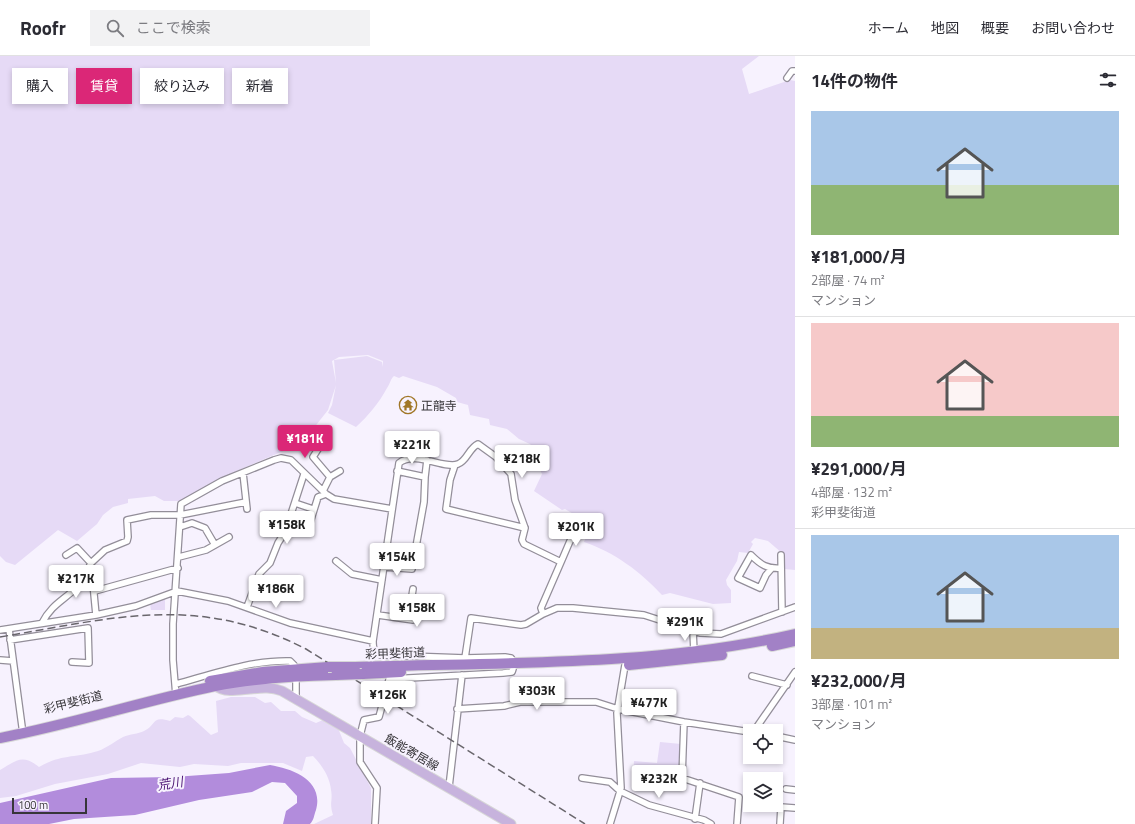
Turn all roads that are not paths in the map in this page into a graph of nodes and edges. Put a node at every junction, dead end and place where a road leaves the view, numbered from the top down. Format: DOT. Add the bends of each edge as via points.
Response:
graph roads {
  1 [pos="795,70"];
  2 [pos="787,78"];
  3 [pos="325,438"];
  4 [pos="427,460"];
  5 [pos="455,465"];
  6 [pos="340,471"];
  7 [pos="398,471"];
  8 [pos="243,473"];
  9 [pos="304,474"];
  10 [pos="330,477"];
  11 [pos="426,477"];
  12 [pos="324,493"];
  13 [pos="246,502"];
  14 [pos="295,503"];
  15 [pos="247,509"];
  16 [pos="313,509"];
  17 [pos="392,509"];
  18 [pos="180,515"];
  19 [pos="290,524"];
  20 [pos="180,527"];
  21 [pos="525,528"];
  22 [pos="580,529"];
  23 [pos="229,537"];
  24 [pos="215,545"];
  25 [pos="66,555"];
  26 [pos="781,555"];
  27 [pos="179,557"];
  28 [pos="336,561"];
  29 [pos="561,562"];
  30 [pos="91,563"];
  31 [pos="384,567"];
  32 [pos="178,568"];
  33 [pos="772,568"];
  34 [pos="781,568"];
  35 [pos="382,580"];
  36 [pos="413,589"];
  37 [pos="95,591"];
  38 [pos="177,591"];
  39 [pos="247,607"];
  40 [pos="795,607"];
  41 [pos="782,612"];
  42 [pos="96,614"];
  43 [pos="542,614"];
  44 [pos="378,615"];
  45 [pos="42,623"];
  46 [pos="9,629"];
  47 [pos="0,630"];
  48 [pos="692,631"];
  49 [pos="795,634"];
  50 [pos="10,640"];
  51 [pos="373,641"];
  52 [pos="795,641"];
  53 [pos="694,652"];
  54 [pos="464,658"];
  55 [pos="0,660"];
  56 [pos="13,661"];
  57 [pos="72,662"];
  58 [pos="294,665"];
  59 [pos="514,665"];
  60 [pos="625,665"];
  61 [pos="358,670"];
  62 [pos="795,672"];
  63 [pos="462,675"];
  64 [pos="752,676"];
  65 [pos="296,680"];
  66 [pos="215,683"];
  67 [pos="788,685"];
  68 [pos="176,690"];
  69 [pos="296,698"];
  70 [pos="458,709"];
  71 [pos="618,709"];
  72 [pos="684,722"];
  73 [pos="759,724"];
  74 [pos="0,731"];
  75 [pos="23,731"];
  76 [pos="743,731"];
  77 [pos="360,736"];
  78 [pos="783,737"];
  79 [pos="0,738"];
  80 [pos="795,740"];
  81 [pos="582,778"];
  82 [pos="700,783"];
  83 [pos="449,788"];
  84 [pos="786,789"];
  85 [pos="795,790"];
  86 [pos="620,791"];
  87 [pos="795,808"];
  88 [pos="695,819"];
  89 [pos="375,824"];
  90 [pos="511,824"];
  91 [pos="610,824"];
  92 [pos="711,824"];
  93 [pos="737,824"];
  94 [pos="780,824"];
  1 -- 2 [label="street"];
  3 -- 10 [label="street" via="313,457"];
  4 -- 5 [label="street"];
  4 -- 7 [label="street" via="402,460"];
  4 -- 11 [label="street"];
  5 -- 21 [label="street" via="446,509"];
  5 -- 21 [label="street" via="463,461 478,444 496,457 511,474 515,500"];
  6 -- 10 [label="street"];
  7 -- 11 [label="street"];
  7 -- 17 [label="street"];
  8 -- 9 [label="street" via="281,458 291,460"];
  8 -- 13 [label="street"];
  8 -- 18 [label="street" via="186,500 181,504"];
  9 -- 12 [label="street"];
  9 -- 14 [label="street"];
  10 -- 12 [label="street"];
  11 -- 31 [label="street" via="412,569"];
  12 -- 16 [label="street" via="318,497"];
  12 -- 17 [label="street" via="334,499"];
  13 -- 15 [label="street"];
  13 -- 18 [label="street"];
  14 -- 16 [label="street"];
  14 -- 19 [label="street"];
  16 -- 19 [label="street" via="308,528"];
  17 -- 31 [label="street"];
  18 -- 20 [label="street"];
  18 -- 30 [label="street" via="151,515 127,520 126,541 105,550"];
  19 -- 39 [label="street" via="278,542 270,563 258,574"];
  20 -- 24 [label="street" via="192,524 205,528"];
  20 -- 27 [label="street"];
  21 -- 29 [label="street" via="522,540 524,544"];
  22 -- 29 [label="street" via="570,541"];
  23 -- 24 [label="street"];
  24 -- 27 [label="street" via="198,553"];
  25 -- 30 [label="street" via="78,548"];
  26 -- 34 [label="street"];
  27 -- 32 [label="street"];
  28 -- 35 [label="street" via="352,574"];
  29 -- 43 [label="street" via="541,608"];
  30 -- 37 [label="street"];
  30 -- 45 [label="street" via="82,580 57,602"];
  31 -- 35 [label="street"];
  32 -- 37 [label="street"];
  32 -- 38 [label="street"];
  33 -- 33 [label="street" via="760,588 738,578 751,555 760,564"];
  33 -- 34 [label="street"];
  34 -- 41 [label="street"];
  35 -- 44 [label="street"];
  36 -- 44 [label="street" via="411,602 416,611 413,620"];
  37 -- 42 [label="street"];
  38 -- 39 [label="street" via="200,594"];
  38 -- 42 [label="street" via="136,606"];
  38 -- 68 [label="street" via="173,642"];
  39 -- 51 [label="street" via="290,623"];
  40 -- 41 [label="street"];
  41 -- 48 [label="street" via="722,634 711,635"];
  42 -- 45 [label="street"];
  43 -- 48 [label="street" via="557,608 629,612"];
  43 -- 54 [label="street" via="521,625 471,618"];
  44 -- 51 [label="street"];
  45 -- 46 [label="street"];
  46 -- 47 [label="street"];
  46 -- 50 [label="street"];
  48 -- 53 [label="street"];
  49 -- 53 [label="highway, 彩甲斐街道"];
  50 -- 56 [label="street"];
  50 -- 57 [label="street" via="88,628 89,663"];
  51 -- 54 [label="street" via="376,652 390,659"];
  52 -- 60 [label="highway, 彩甲斐街道" via="701,658"];
  53 -- 59 [label="highway, 彩甲斐街道"];
  54 -- 59 [label="street" via="505,657 511,658"];
  55 -- 56 [label="street"];
  56 -- 75 [label="street"];
  58 -- 68 [label="street" via="290,661 229,669"];
  59 -- 60 [label="highway, 彩甲斐街道"];
  59 -- 61 [label="highway, 彩甲斐街道"];
  59 -- 63 [label="street" via="512,672"];
  60 -- 71 [label="street"];
  61 -- 66 [label="highway, 彩甲斐街道, bridge"];
  61 -- 66 [label="highway, 彩甲斐街道, bridge" via="328,667 263,672"];
  62 -- 67 [label="street"];
  63 -- 70 [label="street"];
  63 -- 77 [label="street" via="390,678 379,717 364,720"];
  64 -- 67 [label="street"];
  65 -- 69 [label="street"];
  66 -- 68 [label="highway, 彩甲斐街道"];
  66 -- 69 [label="main road, 飯能寄居線" via="229,690 273,688"];
  67 -- 73 [label="street"];
  68 -- 75 [label="highway, 彩甲斐街道"];
  69 -- 77 [label="main road, 飯能寄居線"];
  70 -- 71 [label="street" via="531,702 596,702"];
  70 -- 83 [label="street"];
  71 -- 72 [label="street"];
  71 -- 86 [label="street"];
  72 -- 76 [label="street"];
  72 -- 82 [label="street" via="682,778"];
  74 -- 75 [label="highway, 彩甲斐街道"];
  75 -- 79 [label="highway, 彩甲斐街道"];
  77 -- 83 [label="main road, 飯能寄居線"];
  77 -- 89 [label="street" via="360,762 376,788"];
  78 -- 80 [label="street"];
  81 -- 86 [label="street" via="610,782"];
  82 -- 88 [label="street"];
  82 -- 93 [label="street" via="739,797"];
  83 -- 90 [label="main road, 飯能寄居線"];
  84 -- 85 [label="street"];
  86 -- 88 [label="street" via="649,805"];
  86 -- 91 [label="street"];
  87 -- 94 [label="street" via="781,807"];
  88 -- 92 [label="street"];
}
